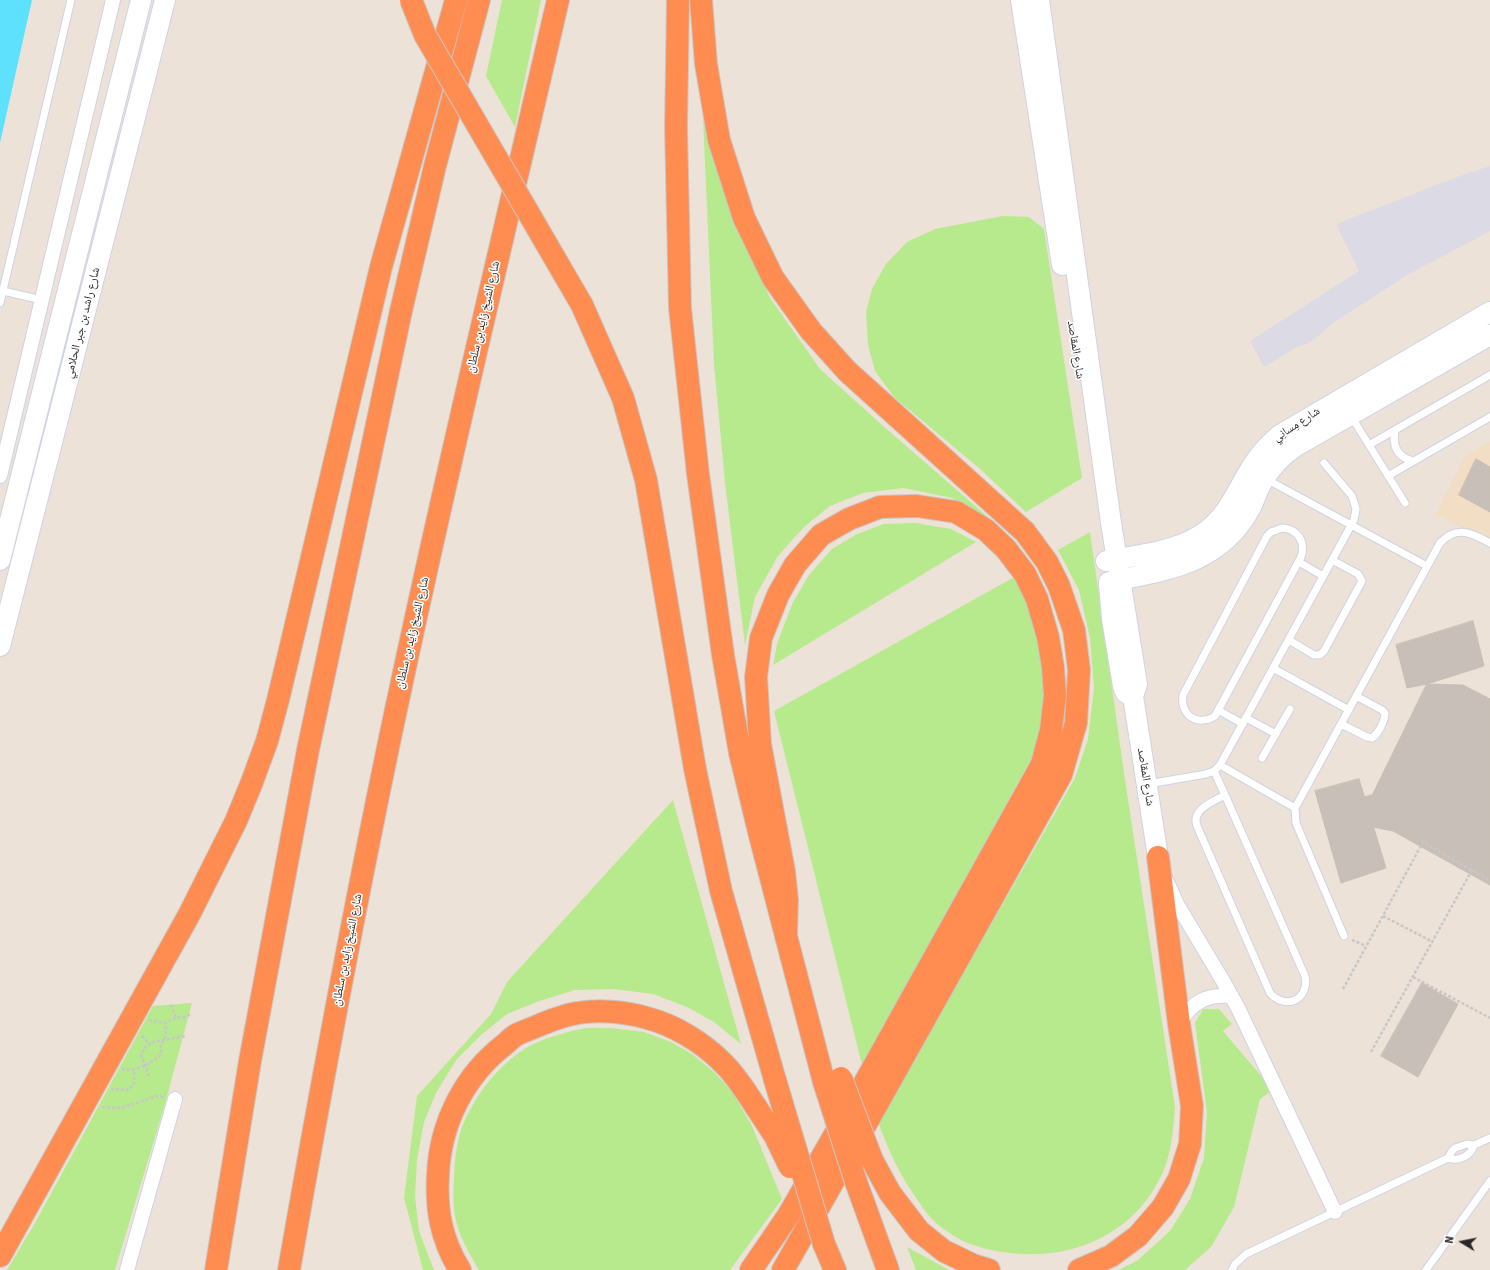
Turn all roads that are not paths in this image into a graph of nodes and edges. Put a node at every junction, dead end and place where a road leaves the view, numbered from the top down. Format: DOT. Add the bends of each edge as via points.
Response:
graph roads {
  1 [pos="70,0"];
  2 [pos="113,0"];
  3 [pos="131,0"];
  4 [pos="141,0"];
  5 [pos="165,0"];
  6 [pos="411,0"];
  7 [pos="456,0"];
  8 [pos="479,0"];
  9 [pos="558,0"];
  10 [pos="678,0"];
  11 [pos="701,0"];
  12 [pos="1021,0"];
  13 [pos="1039,0"];
  14 [pos="127,56"];
  15 [pos="3,291"];
  16 [pos="42,300"];
  17 [pos="0,303"];
  18 [pos="1486,326"];
  19 [pos="1490,375"];
  20 [pos="1089,405"];
  21 [pos="1346,406"];
  22 [pos="1490,417"];
  23 [pos="1395,430"];
  24 [pos="1369,445"];
  25 [pos="1413,461"];
  26 [pos="1324,463"];
  27 [pos="0,476"];
  28 [pos="1388,476"];
  29 [pos="1264,478"];
  30 [pos="1405,503"];
  31 [pos="1351,525"];
  32 [pos="1490,543"];
  33 [pos="0,560"];
  34 [pos="1112,560"];
  35 [pos="1332,560"];
  36 [pos="1299,562"];
  37 [pos="1428,566"];
  38 [pos="1323,576"];
  39 [pos="1115,580"];
  40 [pos="1288,640"];
  41 [pos="0,646"];
  42 [pos="1273,668"];
  43 [pos="1356,696"];
  44 [pos="1290,709"];
  45 [pos="1218,710"];
  46 [pos="1349,710"];
  47 [pos="1244,721"];
  48 [pos="1341,724"];
  49 [pos="1276,734"];
  50 [pos="1262,758"];
  51 [pos="1220,765"];
  52 [pos="1214,771"];
  53 [pos="1146,784"];
  54 [pos="1225,795"];
  55 [pos="1295,808"];
  56 [pos="1158,857"];
  57 [pos="1344,936"];
  58 [pos="786,937"];
  59 [pos="1232,996"];
  60 [pos="1179,1024"];
  61 [pos="833,1080"];
  62 [pos="175,1099"];
  63 [pos="1490,1138"];
  64 [pos="1474,1145"];
  65 [pos="1448,1158"];
  66 [pos="1490,1181"];
  67 [pos="1335,1212"];
  68 [pos="788,1216"];
  69 [pos="824,1244"];
  70 [pos="0,1256"];
  71 [pos="127,1270"];
  72 [pos="216,1270"];
  73 [pos="289,1270"];
  74 [pos="460,1270"];
  75 [pos="751,1270"];
  76 [pos="758,1270"];
  77 [pos="783,1270"];
  78 [pos="835,1270"];
  79 [pos="888,1270"];
  80 [pos="989,1270"];
  81 [pos="1079,1270"];
  82 [pos="1232,1270"];
  83 [pos="1426,1270"];
  1 -- 15 [label="lane"];
  2 -- 16 [label="street"];
  3 -- 14 [label="street" via="125,33"];
  4 -- 14 [label="street, شارع راشد بن جبر الحلامي"];
  5 -- 41 [label="street, شارع راشد بن جبر الحلامي"];
  6 -- 69 [label="highway, bridge" via="425,35 582,305 623,398 646,480 695,769 721,891"];
  7 -- 70 [label="highway" via="381,268 267,741 236,821 190,913"];
  8 -- 72 [label="highway" via="435,166 401,311 309,742 250,1061"];
  9 -- 73 [label="highway, شارع الشيخ زايد بن سلطان" via="390,738 324,1072"];
  10 -- 58 [label="highway" via="676,128 680,308 698,474 723,655 740,753"];
  11 -- 77 [label="highway" via="706,64 720,140 744,218 774,278 811,331 847,371 1025,532 1047,562 1059,586 1074,630 1079,670 1076,722 1061,775"];
  12 -- 20 [label="street, شارع المقاصد"];
  13 -- 20 [label="street, شارع المقاصد"];
  14 -- 33 [label="street, شارع راشد بن جبر الحلامي"];
  15 -- 16 [label="lane"];
  15 -- 17 [label="lane"];
  16 -- 27 [label="street"];
  18 -- 21 [label="street, شارع مِسانِي"];
  19 -- 23 [label="lane"];
  20 -- 34 [label="street, شارع المقاصد"];
  21 -- 24 [label="lane"];
  21 -- 29 [label="street, شارع مِسانِي" via="1278,460"];
  21 -- 34 [label="street, شارع مِسانِي" via="1292,426 1269,444 1250,468 1229,506 1205,532 1180,546"];
  22 -- 25 [label="lane"];
  23 -- 24 [label="lane"];
  23 -- 25 [label="lane" via="1396,450"];
  24 -- 28 [label="lane"];
  25 -- 28 [label="lane"];
  26 -- 31 [label="lane" via="1352,496 1356,509"];
  28 -- 30 [label="lane"];
  29 -- 31 [label="lane"];
  29 -- 39 [label="street, شارع مِسانِي" via="1242,521 1209,553 1182,565"];
  31 -- 35 [label="lane"];
  31 -- 37 [label="lane"];
  32 -- 37 [label="lane" via="1469,533 1450,534 1440,543"];
  34 -- 39 [label="street, شارع المقاصد"];
  35 -- 38 [label="lane"];
  35 -- 40 [label="lane" via="1358,574 1362,581 1332,638 1322,654 1317,655"];
  36 -- 38 [label="lane"];
  36 -- 45 [label="lane"];
  36 -- 45 [label="lane" via="1303,545 1298,534 1282,528 1267,536 1183,695 1183,707 1195,719 1211,719"];
  37 -- 43 [label="lane"];
  38 -- 40 [label="lane"];
  39 -- 53 [label="street, شارع المقاصد" via="1112,619 1123,686 1126,693 1133,696"];
  40 -- 42 [label="lane"];
  42 -- 46 [label="lane"];
  42 -- 47 [label="lane"];
  43 -- 46 [label="lane"];
  43 -- 48 [label="lane" via="1384,711 1385,716 1381,724 1374,737 1369,738"];
  44 -- 49 [label="lane"];
  45 -- 47 [label="lane"];
  46 -- 48 [label="lane"];
  47 -- 49 [label="lane"];
  47 -- 51 [label="lane"];
  48 -- 55 [label="lane"];
  49 -- 50 [label="lane"];
  51 -- 52 [label="lane"];
  51 -- 55 [label="lane"];
  52 -- 53 [label="lane"];
  52 -- 54 [label="lane"];
  53 -- 56 [label="street, شارع المقاصد"];
  54 -- 54 [label="lane" via="1305,976 1306,987 1300,996 1290,1001 1279,1000 1270,993 1197,826 1196,817 1200,810"];
  55 -- 57 [label="lane" via="1296,823"];
  56 -- 59 [label="street" via="1177,904"];
  56 -- 60 [label="highway"];
  58 -- 61 [label="highway" via="802,999 823,1034"];
  58 -- 68 [label="highway" via="787,900 784,871 760,744 756,677 761,638 778,595 795,565 821,535 849,519 880,506 917,506 956,512 986,530 1006,549 1025,574 1037,599 1054,668 1055,696 1051,730 1042,764"];
  59 -- 60 [label="street" via="1206,998 1195,1004"];
  59 -- 67 [label="street"];
  60 -- 81 [label="highway" via="1192,1106 1190,1144 1179,1179 1163,1207 1138,1236 1111,1256"];
  61 -- 79 [label="highway, bridge" via="856,1182"];
  61 -- 80 [label="highway, bridge" via="890,1193 919,1231 944,1251"];
  62 -- 71 [label="street"];
  63 -- 64 [label="lane"];
  64 -- 65 [label="lane" via="1468,1154 1456,1159"];
  64 -- 65 [label="lane" via="1455,1148"];
  65 -- 67 [label="lane"];
  66 -- 83 [label="lane"];
  67 -- 82 [label="lane" via="1246,1254"];
  68 -- 75 [label="highway"];
  68 -- 76 [label="street"];
  69 -- 74 [label="highway, bridge" via="775,1136 741,1084 722,1062 676,1029 647,1018 612,1011 579,1012 518,1034 496,1051 475,1073 457,1101 445,1128 438,1163 437,1196 440,1225"];
  69 -- 78 [label="highway"];
}
